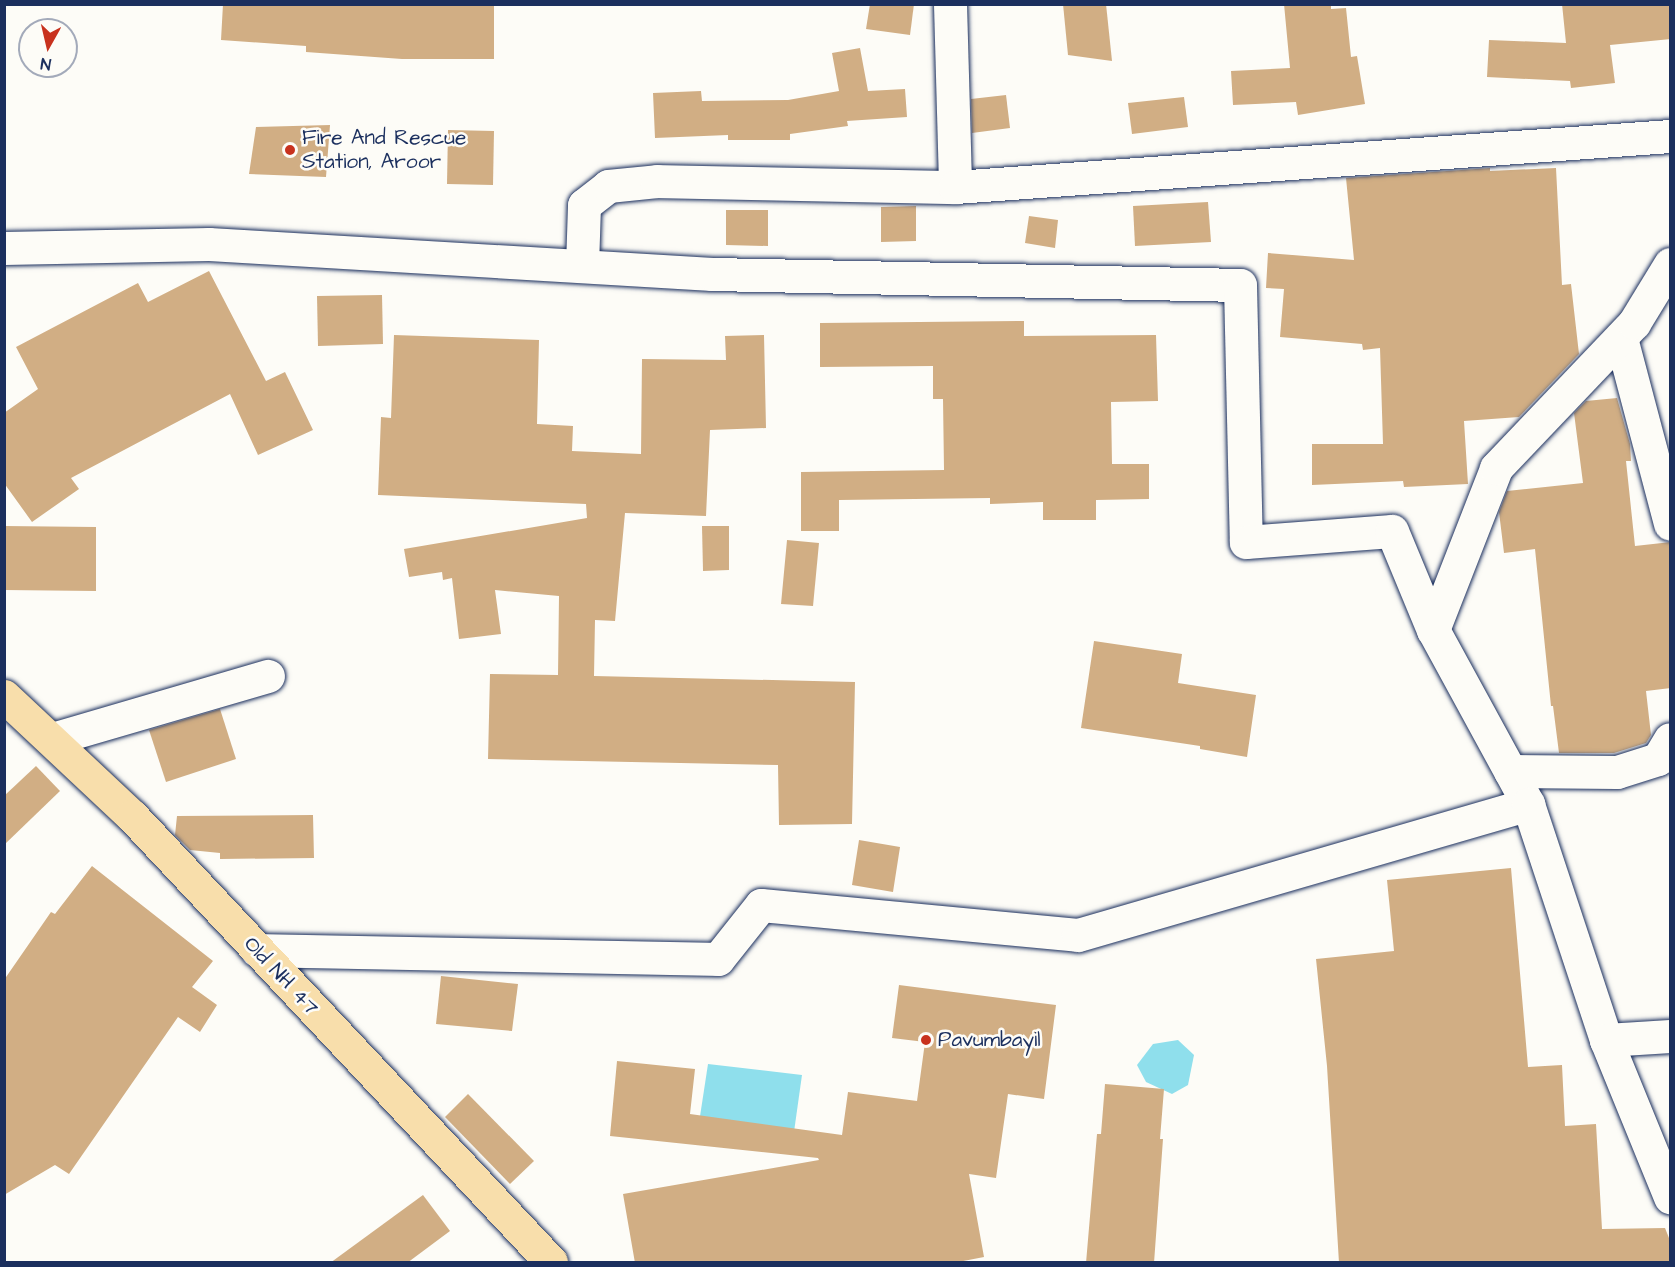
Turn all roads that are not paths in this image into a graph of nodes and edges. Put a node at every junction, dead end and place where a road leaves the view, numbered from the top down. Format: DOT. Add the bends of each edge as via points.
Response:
graph roads {
  1 [pos="950,4"];
  2 [pos="1671,136"];
  3 [pos="955,187"];
  4 [pos="4,248"];
  5 [pos="1671,264"];
  6 [pos="582,266"];
  7 [pos="1621,338"];
  8 [pos="1671,524"];
  9 [pos="1433,630"];
  10 [pos="268,676"];
  11 [pos="4,696"];
  12 [pos="52,739"];
  13 [pos="1671,740"];
  14 [pos="1510,771"];
  15 [pos="1528,804"];
  16 [pos="257,950"];
  17 [pos="1671,1036"];
  18 [pos="1606,1040"];
  19 [pos="1671,1197"];
  20 [pos="551,1263"];
  1 -- 3 [label="street"];
  2 -- 3 [label="street"];
  3 -- 6 [label="street" via="657,181 608,186 584,205"];
  4 -- 6 [label="street" via="209,244"];
  5 -- 7 [label="street"];
  6 -- 9 [label="street" via="712,274 1240,285 1246,542 1392,531"];
  7 -- 8 [label="street"];
  7 -- 9 [label="street" via="1496,468"];
  9 -- 14 [label="street"];
  10 -- 12 [label="street"];
  11 -- 12 [label="main road, Old NH 47"];
  12 -- 16 [label="main road, Old NH 47" via="132,816"];
  13 -- 14 [label="street" via="1658,759 1617,772"];
  14 -- 15 [label="street"];
  15 -- 16 [label="street" via="1078,935 761,905 718,959"];
  15 -- 18 [label="street"];
  16 -- 20 [label="main road, Old NH 47"];
  17 -- 18 [label="street"];
  18 -- 19 [label="street"];
}
